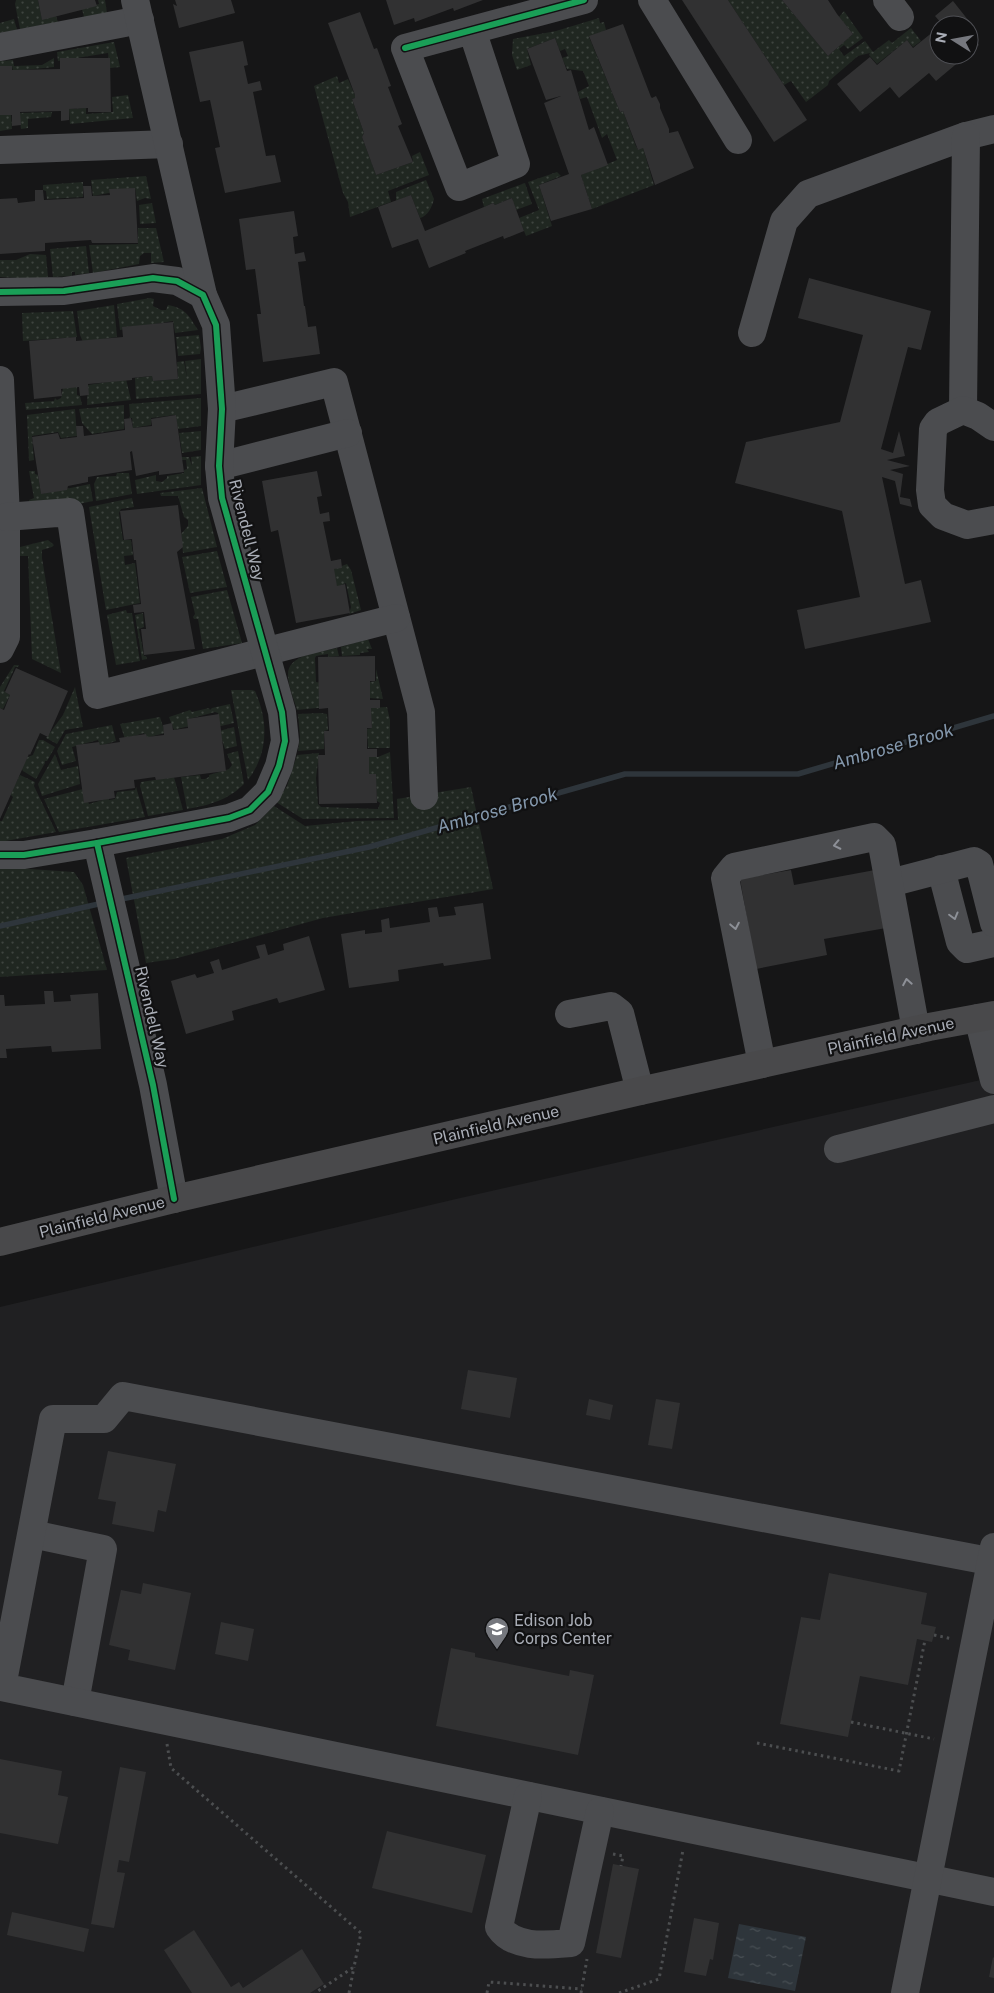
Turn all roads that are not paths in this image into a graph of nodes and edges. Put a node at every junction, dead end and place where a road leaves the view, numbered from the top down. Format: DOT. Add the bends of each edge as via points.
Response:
graph roads {
  1 [pos="584,0"];
  2 [pos="652,0"];
  3 [pos="545,4"];
  4 [pos="138,10"];
  5 [pos="472,30"];
  6 [pos="0,47"];
  7 [pos="994,129"];
  8 [pos="966,136"];
  9 [pos="738,140"];
  10 [pos="169,144"];
  11 [pos="0,150"];
  12 [pos="0,292"];
  13 [pos="203,295"];
  14 [pos="752,333"];
  15 [pos="0,380"];
  16 [pos="222,409"];
  17 [pos="963,410"];
  18 [pos="994,427"];
  19 [pos="348,433"];
  20 [pos="219,466"];
  21 [pos="6,517"];
  22 [pos="994,520"];
  23 [pos="396,618"];
  24 [pos="0,649"];
  25 [pos="265,653"];
  26 [pos="424,796"];
  27 [pos="96,844"];
  28 [pos="0,855"];
  29 [pos="941,869"];
  30 [pos="890,883"];
  31 [pos="994,922"];
  32 [pos="994,943"];
  33 [pos="569,1014"];
  34 [pos="986,1016"];
  35 [pos="916,1030"];
  36 [pos="762,1064"];
  37 [pos="994,1080"];
  38 [pos="640,1091"];
  39 [pos="994,1109"];
  40 [pos="838,1148"];
  41 [pos="174,1199"];
  42 [pos="0,1242"];
  43 [pos="32,1534"];
  44 [pos="993,1557"];
  45 [pos="75,1702"];
  46 [pos="528,1796"];
  47 [pos="600,1811"];
  48 [pos="929,1879"];
  49 [pos="994,1892"];
  50 [pos="906,1993"];
  1 -- 3 [label="street"];
  2 -- 9 [label="street"];
  3 -- 5 [label="street"];
  4 -- 6 [label="street"];
  4 -- 10 [label="street, Rivendell Way"];
  5 -- 5 [label="street" via="405,48 459,187 516,164"];
  7 -- 8 [label="street"];
  8 -- 14 [label="street" via="808,194 784,221"];
  8 -- 17 [label="street"];
  10 -- 11 [label="street"];
  10 -- 13 [label="street, Rivendell Way"];
  12 -- 13 [label="street" via="64,291 153,278 177,281"];
  13 -- 16 [label="street, Rivendell Way" via="216,325"];
  15 -- 21 [label="street"];
  16 -- 19 [label="street" via="334,382"];
  16 -- 20 [label="street, Rivendell Way"];
  17 -- 18 [label="street"];
  17 -- 22 [label="street" via="938,422 932,429 932,504 943,516 967,525"];
  19 -- 20 [label="street"];
  19 -- 23 [label="street"];
  20 -- 25 [label="street, Rivendell Way" via="222,498"];
  21 -- 24 [label="street" via="6,637"];
  21 -- 25 [label="street" via="70,512 97,695"];
  23 -- 25 [label="street"];
  23 -- 26 [label="street" via="421,712"];
  25 -- 27 [label="street, Rivendell Way" via="282,712 286,741 268,792 250,810 229,818"];
  27 -- 28 [label="street, Rivendell Way" via="24,855"];
  27 -- 41 [label="street, Rivendell Way" via="153,1085"];
  29 -- 30 [label="street"];
  29 -- 31 [label="street" via="974,861 978,864"];
  29 -- 32 [label="street, one-way" via="963,947"];
  35 -- 30 [label="street, one-way"];
  30 -- 36 [label="street, one-way" via="882,845 874,837 734,868 725,878"];
  33 -- 38 [label="street" via="611,1006 620,1013"];
  34 -- 35 [label="main road, Plainfield Avenue"];
  34 -- 37 [label="street"];
  35 -- 36 [label="main road, Plainfield Avenue"];
  36 -- 38 [label="main road, Plainfield Avenue"];
  38 -- 41 [label="main road, Plainfield Avenue"];
  39 -- 40 [label="street"];
  41 -- 42 [label="main road, Plainfield Avenue"];
  43 -- 44 [label="street" via="53,1419 104,1419 123,1396"];
  43 -- 45 [label="street" via="103,1549"];
  43 -- 45 [label="street" via="2,1687"];
  44 -- 48 [label="street"];
  45 -- 46 [label="street"];
  46 -- 47 [label="street"];
  46 -- 47 [label="street" via="499,1926 505,1936 537,1946 571,1943"];
  47 -- 48 [label="street"];
  48 -- 49 [label="street"];
  48 -- 50 [label="street"];
}
